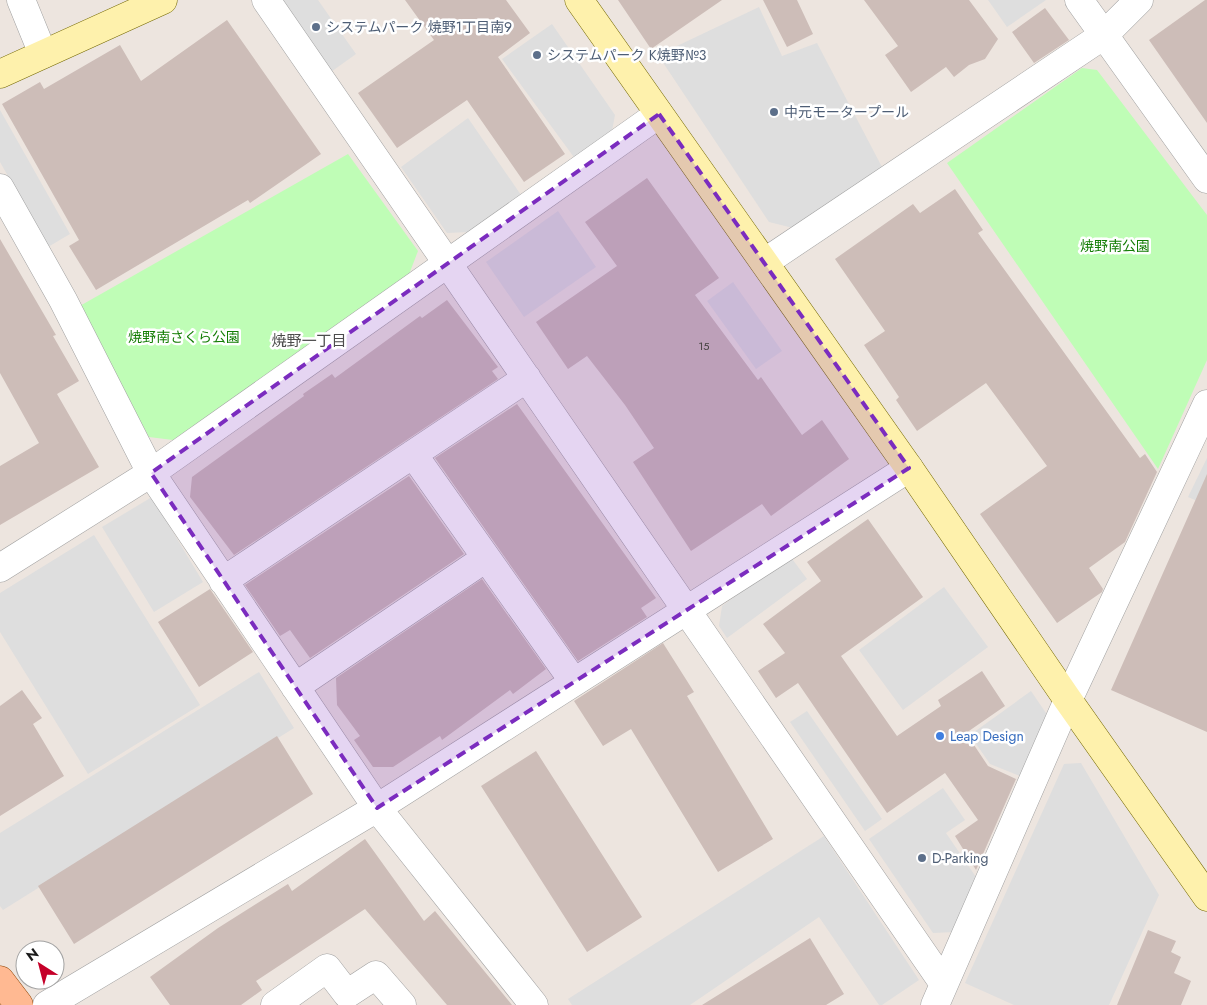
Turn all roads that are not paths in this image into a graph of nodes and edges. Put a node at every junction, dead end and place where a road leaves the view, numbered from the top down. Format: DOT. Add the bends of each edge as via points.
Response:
graph roads {
  1 [pos="21,0"];
  2 [pos="164,0"];
  3 [pos="266,0"];
  4 [pos="579,0"];
  5 [pos="1079,0"];
  6 [pos="1139,0"];
  7 [pos="1104,35"];
  8 [pos="42,54"];
  9 [pos="0,74"];
  10 [pos="659,114"];
  11 [pos="1207,179"];
  12 [pos="0,188"];
  13 [pos="765,262"];
  14 [pos="448,265"];
  15 [pos="527,378"];
  16 [pos="1207,404"];
  17 [pos="412,454"];
  18 [pos="909,468"];
  19 [pos="151,473"];
  20 [pos="486,558"];
  21 [pos="0,568"];
  22 [pos="223,581"];
  23 [pos="686,610"];
  24 [pos="574,682"];
  25 [pos="295,687"];
  26 [pos="1068,700"];
  27 [pos="378,808"];
  28 [pos="1207,897"];
  29 [pos="0,980"];
  30 [pos="940,995"];
  31 [pos="19,1005"];
  32 [pos="47,1005"];
  33 [pos="275,1005"];
  34 [pos="402,1005"];
  35 [pos="534,1005"];
  1 -- 8 [label="street"];
  2 -- 8 [label="street"];
  3 -- 14 [label="street"];
  4 -- 10 [label="street"];
  5 -- 7 [label="street"];
  6 -- 7 [label="street"];
  7 -- 11 [label="street"];
  7 -- 13 [label="street"];
  8 -- 9 [label="street"];
  10 -- 13 [label="street"];
  10 -- 14 [label="street"];
  12 -- 19 [label="street" via="63,300"];
  13 -- 18 [label="street"];
  14 -- 15 [label="street"];
  14 -- 19 [label="street"];
  15 -- 17 [label="street"];
  15 -- 23 [label="street"];
  16 -- 26 [label="street"];
  17 -- 20 [label="street"];
  17 -- 22 [label="street"];
  18 -- 23 [label="street"];
  18 -- 26 [label="street"];
  19 -- 21 [label="street"];
  19 -- 22 [label="street"];
  20 -- 24 [label="street"];
  20 -- 25 [label="street"];
  22 -- 25 [label="street"];
  23 -- 24 [label="street"];
  23 -- 30 [label="street"];
  24 -- 27 [label="street"];
  25 -- 27 [label="street"];
  26 -- 28 [label="street"];
  26 -- 30 [label="street"];
  27 -- 32 [label="street"];
  27 -- 35 [label="street"];
  29 -- 31 [label="main road"];
  33 -- 34 [label="street" via="328,968 347,994 376,976"];
}
